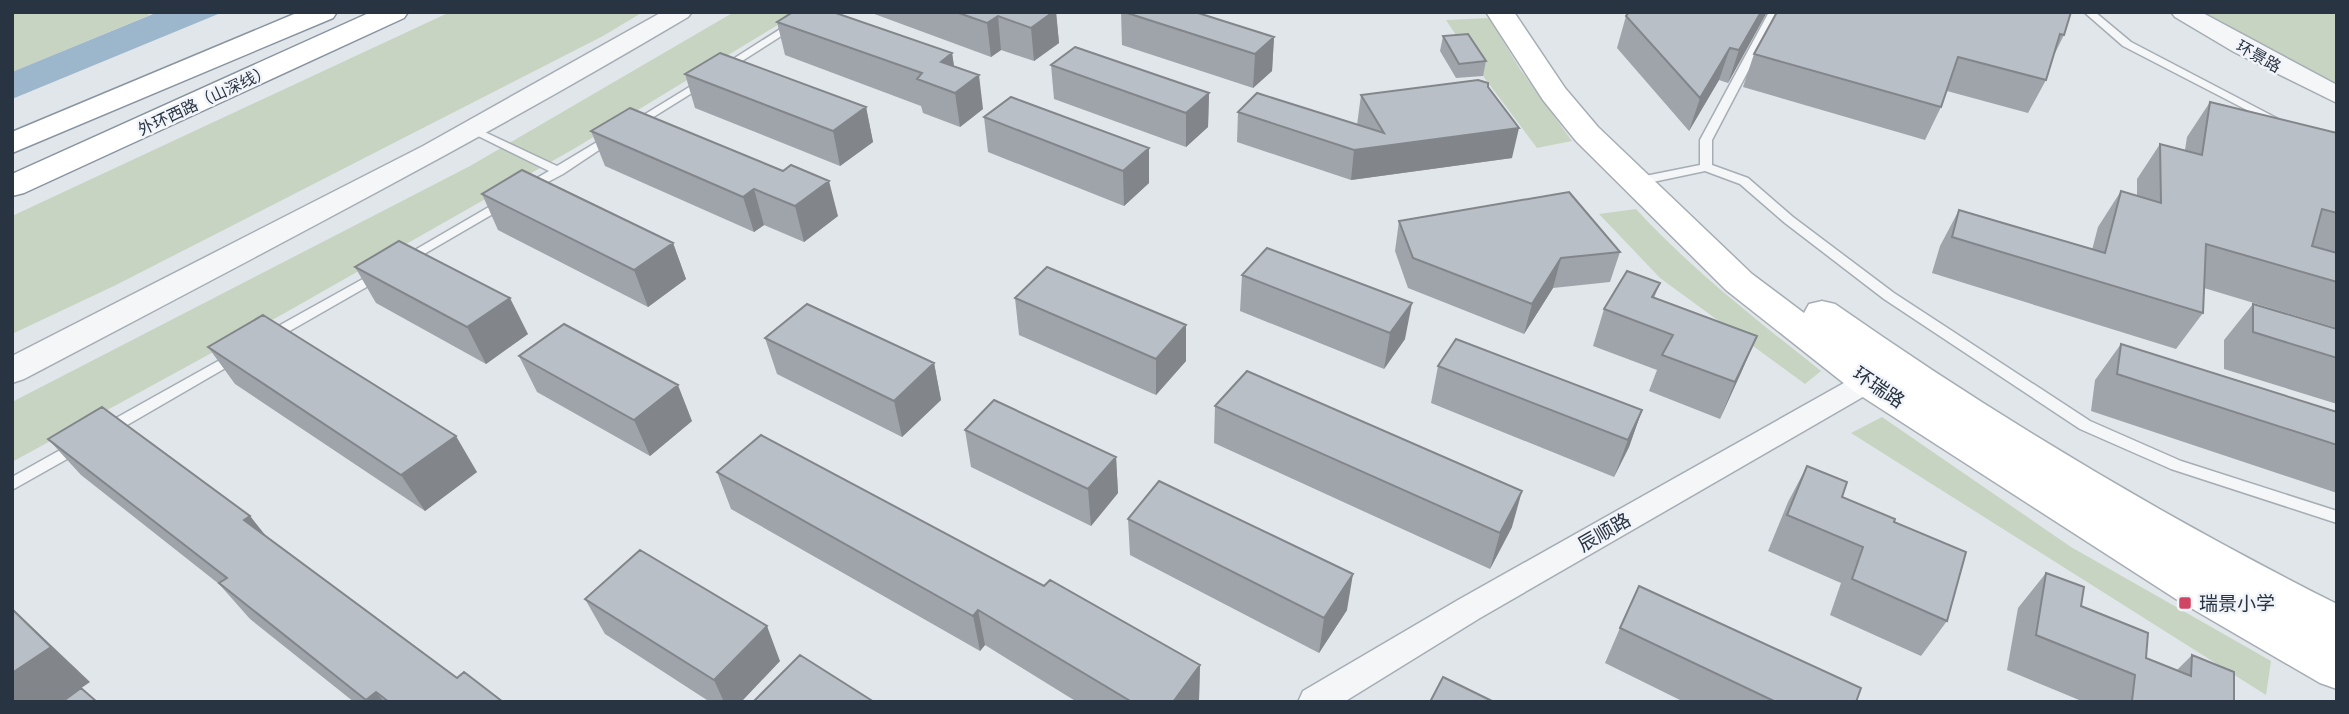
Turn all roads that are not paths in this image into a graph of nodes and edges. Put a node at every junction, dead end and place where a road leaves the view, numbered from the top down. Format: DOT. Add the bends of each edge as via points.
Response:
graph roads {
  1 [pos="323,12"];
  2 [pos="394,12"];
  3 [pos="680,12"];
  4 [pos="814,12"];
  5 [pos="1500,12"];
  6 [pos="1523,12"];
  7 [pos="1774,12"];
  8 [pos="2089,12"];
  9 [pos="2183,12"];
  10 [pos="2337,95"];
  11 [pos="2287,126"];
  12 [pos="472,129"];
  13 [pos="12,144"];
  14 [pos="1706,167"];
  15 [pos="559,171"];
  16 [pos="1646,179"];
  17 [pos="12,186"];
  18 [pos="12,371"];
  19 [pos="1882,374"];
  20 [pos="12,484"];
  21 [pos="2337,517"];
  22 [pos="2337,627"];
  23 [pos="2337,668"];
  24 [pos="1315,702"];
  1 -- 13 [label="main road, 外环西路（山深线）"];
  2 -- 17 [label="main road, 外环西路（山深线）"];
  3 -- 12 [label="street"];
  4 -- 15 [label="lane"];
  5 -- 16 [label="main road, 环瑞路" via="1587,135"];
  6 -- 16 [label="main road, 环瑞路" via="1563,74"];
  7 -- 14 [label="lane" via="1706,140"];
  8 -- 11 [label="lane" via="2127,44"];
  9 -- 10 [label="street, 环景路"];
  12 -- 15 [label="lane"];
  12 -- 18 [label="street"];
  14 -- 16 [label="lane"];
  14 -- 21 [label="lane" via="1744,181 1889,296 2085,425 2176,465"];
  15 -- 20 [label="lane"];
  16 -- 19 [label="main road, 环瑞路" via="1739,282"];
  19 -- 22 [label="main road, 环瑞路" via="1960,409 2179,544"];
  19 -- 23 [label="main road, 环瑞路" via="2195,588"];
  19 -- 24 [label="street, 辰顺路"];
}
